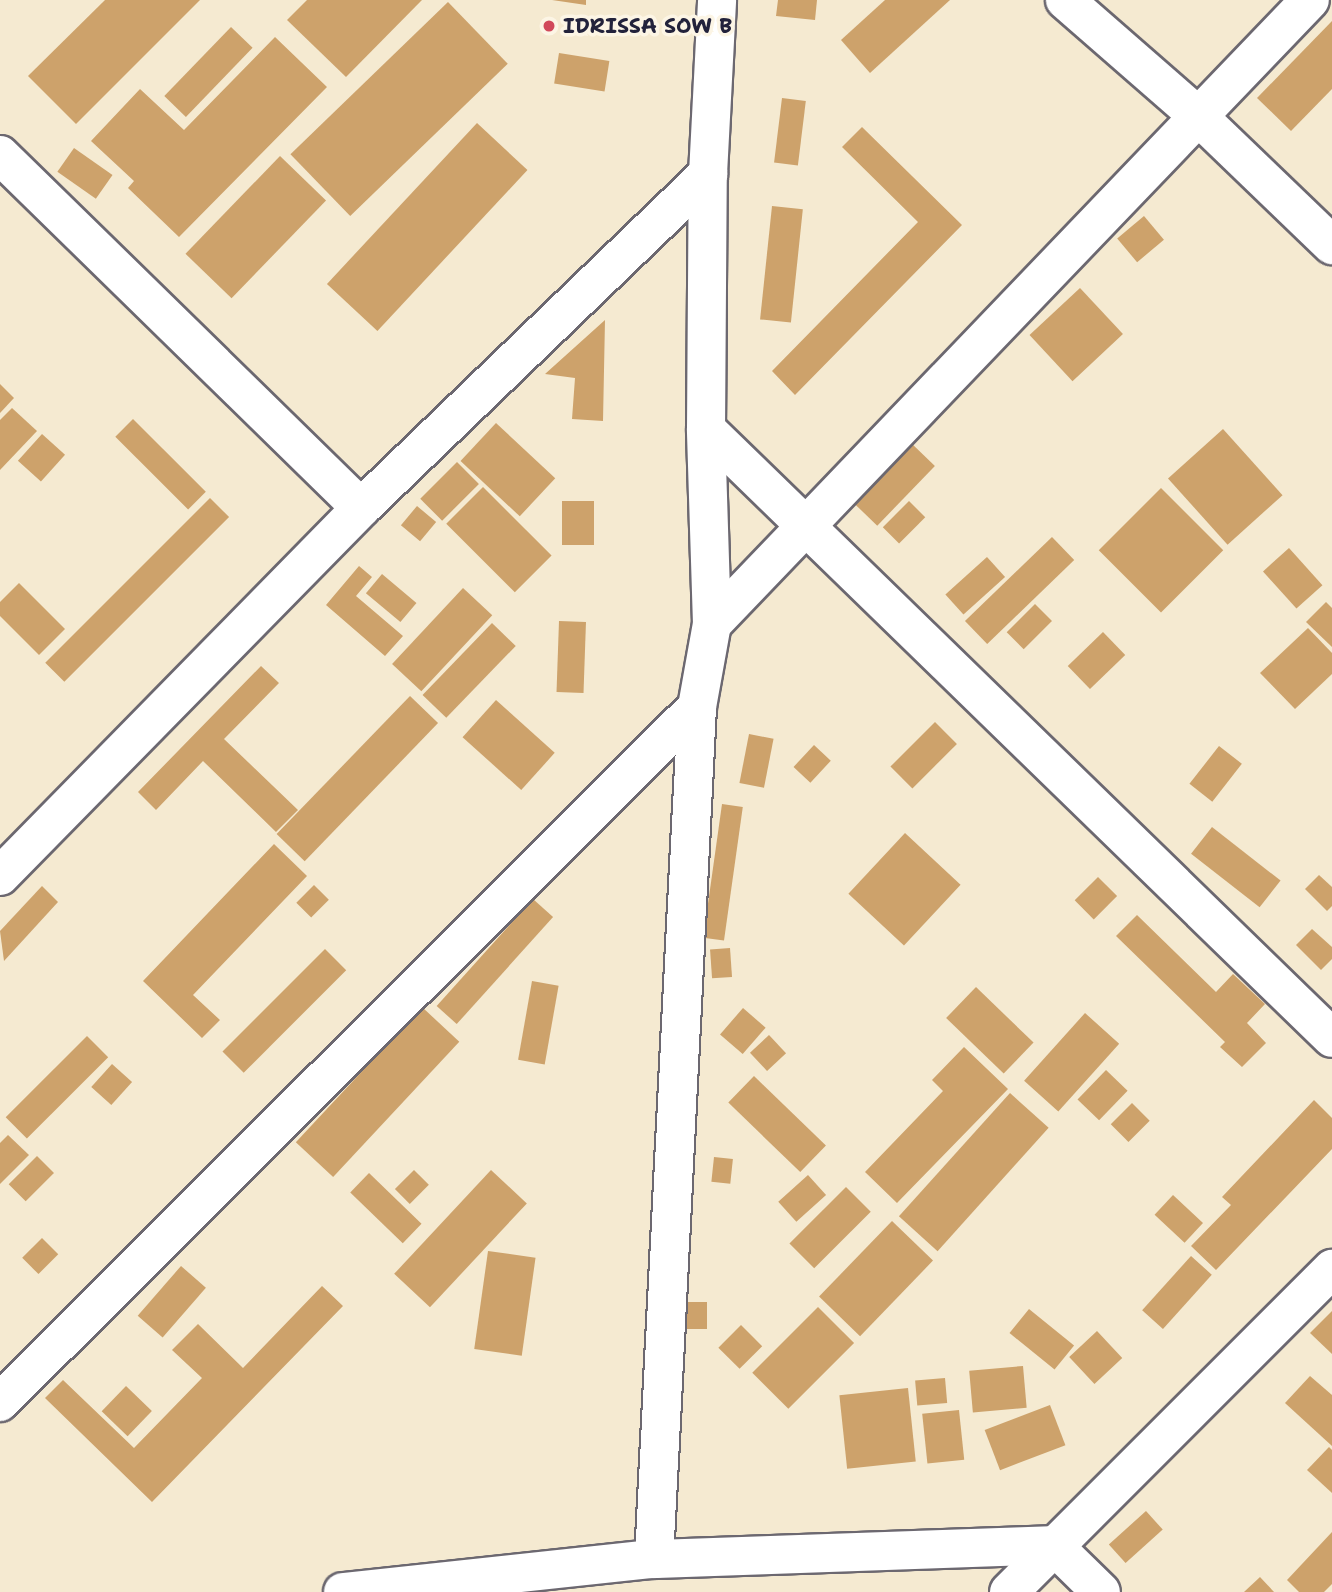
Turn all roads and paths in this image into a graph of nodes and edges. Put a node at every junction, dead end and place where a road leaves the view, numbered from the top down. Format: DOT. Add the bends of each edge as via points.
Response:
graph roads {
  1 [pos="718,0"];
  2 [pos="1065,0"];
  3 [pos="1311,0"];
  4 [pos="1199,117"];
  5 [pos="0,155"];
  6 [pos="708,174"];
  7 [pos="1332,245"];
  8 [pos="706,429"];
  9 [pos="361,508"];
  10 [pos="805,528"];
  11 [pos="712,624"];
  12 [pos="697,707"];
  13 [pos="0,876"];
  14 [pos="1332,1038"];
  15 [pos="1332,1269"];
  16 [pos="0,1402"];
  17 [pos="1053,1545"];
  18 [pos="654,1559"];
  19 [pos="343,1592"];
  20 [pos="1009,1592"];
  21 [pos="1101,1592"];
  1 -- 6 [label="street"];
  2 -- 4 [label="street"];
  3 -- 4 [label="street"];
  4 -- 7 [label="street"];
  4 -- 10 [label="street"];
  5 -- 9 [label="street"];
  6 -- 8 [label="street"];
  6 -- 9 [label="street"];
  8 -- 10 [label="street"];
  8 -- 11 [label="street"];
  9 -- 13 [label="street"];
  10 -- 11 [label="street"];
  10 -- 14 [label="street"];
  11 -- 12 [label="street"];
  12 -- 16 [label="street"];
  12 -- 18 [label="street"];
  15 -- 17 [label="street"];
  17 -- 18 [label="street"];
  17 -- 20 [label="street"];
  17 -- 21 [label="street"];
  18 -- 19 [label="street"];
}
